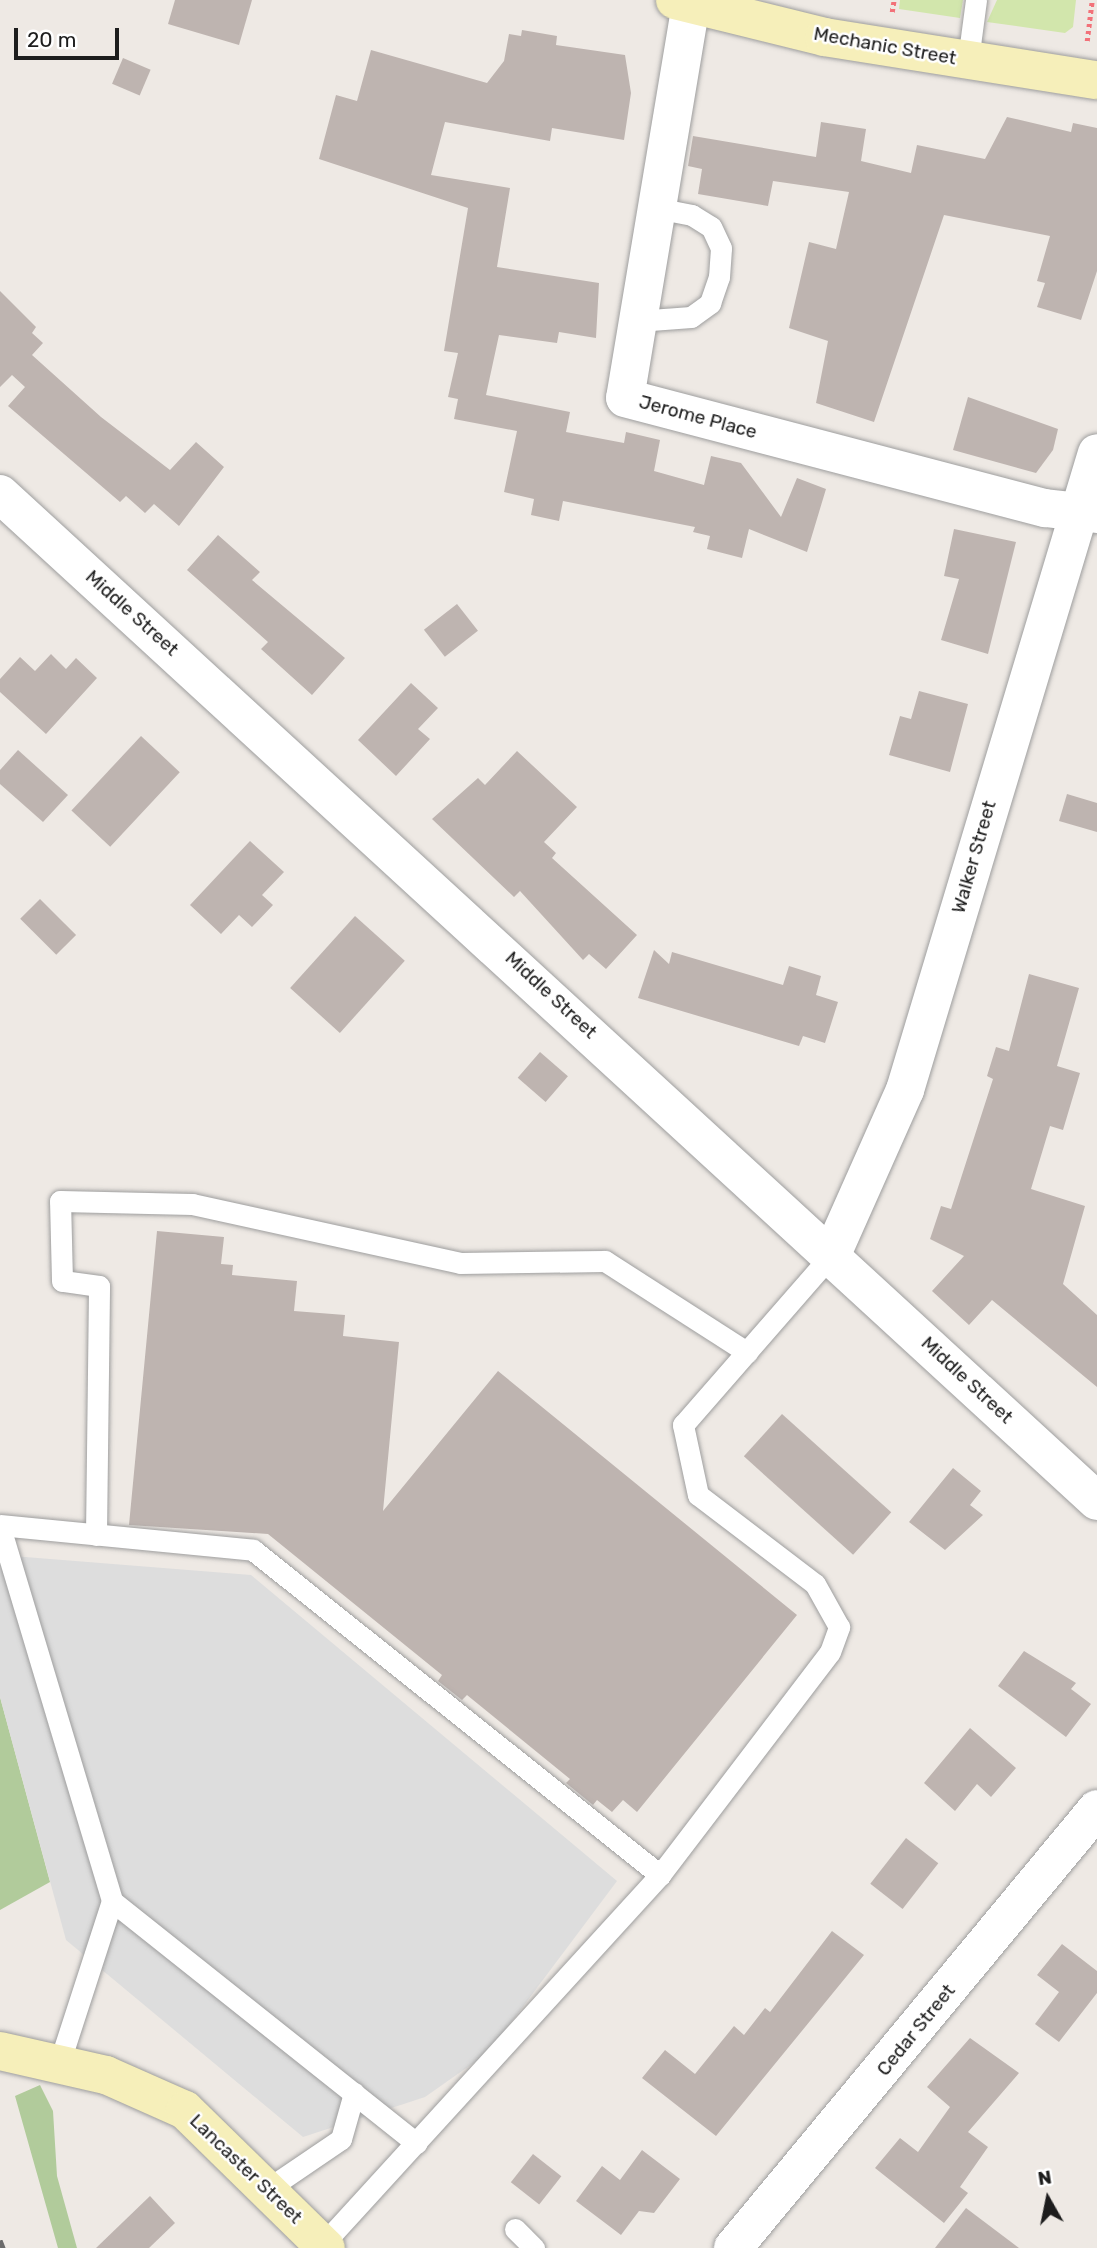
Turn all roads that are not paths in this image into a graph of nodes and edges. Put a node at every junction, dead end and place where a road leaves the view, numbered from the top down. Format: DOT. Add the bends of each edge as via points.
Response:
graph roads {
  1 [pos="976,0"];
  2 [pos="683,2"];
  3 [pos="968,60"];
  4 [pos="1097,80"];
  5 [pos="655,208"];
  6 [pos="637,321"];
  7 [pos="1097,453"];
  8 [pos="0,494"];
  9 [pos="1087,513"];
  10 [pos="832,1254"];
  11 [pos="747,1352"];
  12 [pos="1097,1501"];
  13 [pos="0,1526"];
  14 [pos="96,1535"];
  15 [pos="1097,1809"];
  16 [pos="660,1875"];
  17 [pos="112,1901"];
  18 [pos="0,2051"];
  19 [pos="59,2064"];
  20 [pos="354,2093"];
  21 [pos="416,2143"];
  22 [pos="269,2188"];
  23 [pos="515,2230"];
  24 [pos="325,2246"];
  25 [pos="534,2248"];
  26 [pos="733,2248"];
  1 -- 3 [label="lane"];
  2 -- 3 [label="main road, Mechanic Street" via="824,37"];
  2 -- 5 [label="street, Jerome Place"];
  3 -- 4 [label="main road, Mechanic Street"];
  5 -- 6 [label="street, Jerome Place"];
  5 -- 6 [label="lane" via="692,215 711,227 721,248 719,277 710,303 691,317"];
  6 -- 9 [label="street, Jerome Place" via="625,398"];
  7 -- 9 [label="street, Walker Street"];
  8 -- 10 [label="street, Middle Street"];
  9 -- 10 [label="street, Walker Street" via="905,1090"];
  10 -- 11 [label="lane"];
  10 -- 12 [label="street, Middle Street"];
  11 -- 14 [label="lane" via="605,1261 460,1262 192,1204 60,1201 62,1281 99,1286"];
  11 -- 16 [label="lane" via="682,1425 698,1495 815,1584 839,1627 830,1652"];
  13 -- 14 [label="lane"];
  13 -- 17 [label="lane"];
  14 -- 16 [label="lane" via="253,1550"];
  15 -- 26 [label="street, Cedar Street"];
  16 -- 21 [label="lane"];
  17 -- 19 [label="lane"];
  17 -- 20 [label="lane"];
  18 -- 19 [label="main road, Lancaster Street"];
  19 -- 22 [label="main road, Lancaster Street" via="145,2088 185,2110"];
  20 -- 21 [label="lane"];
  20 -- 22 [label="lane" via="341,2138"];
  21 -- 24 [label="lane"];
  22 -- 24 [label="main road, Lancaster Street"];
  23 -- 25 [label="lane"];
}
